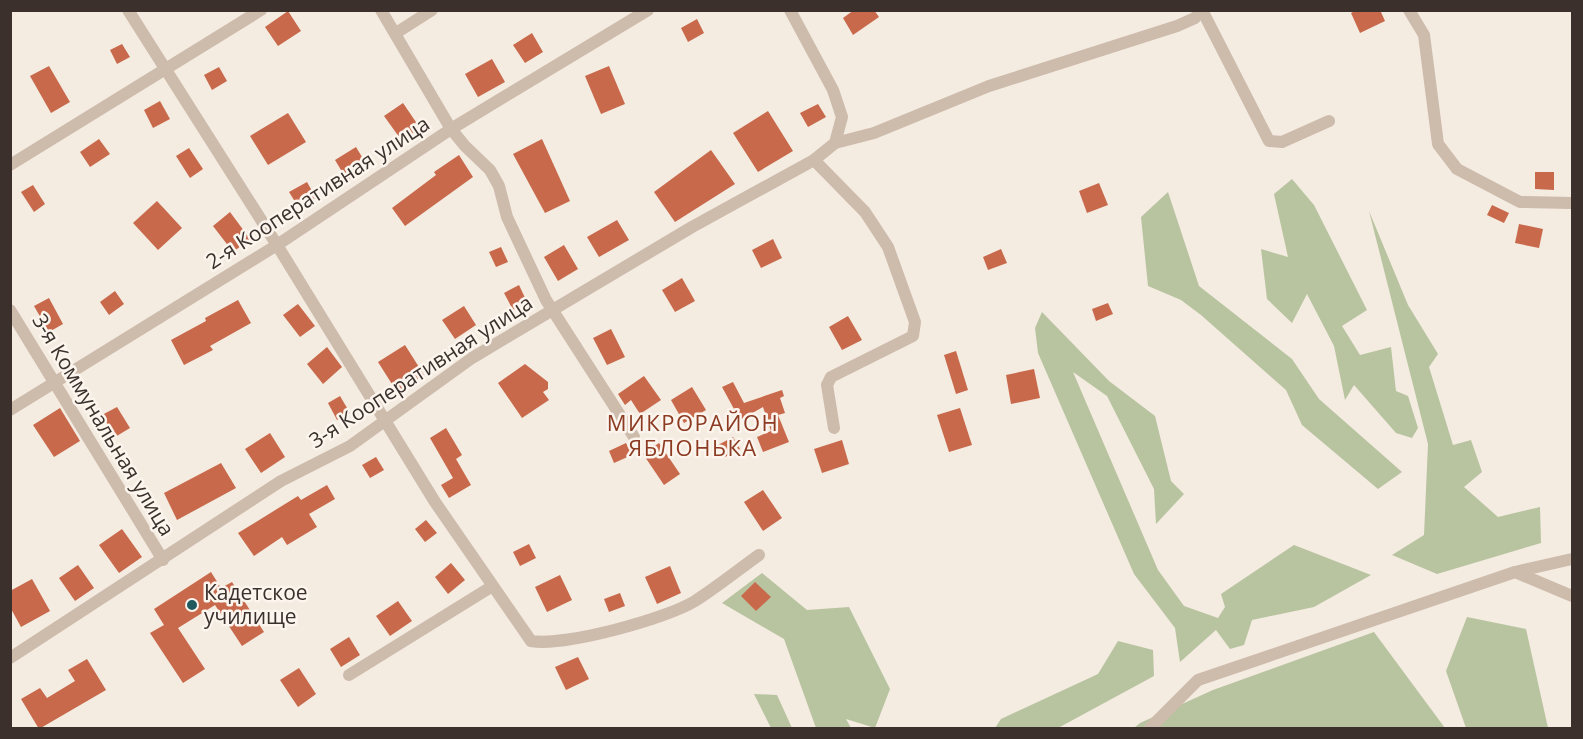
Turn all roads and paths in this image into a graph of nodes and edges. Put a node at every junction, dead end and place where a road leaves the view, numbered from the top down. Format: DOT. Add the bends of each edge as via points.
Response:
graph roads {
  1 [pos="128,10"];
  2 [pos="261,10"];
  3 [pos="381,10"];
  4 [pos="432,10"];
  5 [pos="648,10"];
  6 [pos="790,10"];
  7 [pos="1202,10"];
  8 [pos="1409,10"];
  9 [pos="396,33"];
  10 [pos="166,71"];
  11 [pos="1329,121"];
  12 [pos="451,129"];
  13 [pos="835,143"];
  14 [pos="814,160"];
  15 [pos="10,165"];
  16 [pos="1572,203"];
  17 [pos="277,245"];
  18 [pos="10,310"];
  19 [pos="553,310"];
  20 [pos="54,383"];
  21 [pos="10,410"];
  22 [pos="386,419"];
  23 [pos="834,428"];
  24 [pos="634,437"];
  25 [pos="759,555"];
  26 [pos="1572,559"];
  27 [pos="163,560"];
  28 [pos="1515,572"];
  29 [pos="491,587"];
  30 [pos="1572,596"];
  31 [pos="10,658"];
  32 [pos="349,675"];
  33 [pos="1150,729"];
  1 -- 10 [label="street"];
  2 -- 10 [label="street"];
  3 -- 9 [label="street"];
  4 -- 9 [label="street"];
  5 -- 12 [label="street, 2-я Кооперативная улица"];
  6 -- 13 [label="street" via="833,90 842,117"];
  7 -- 11 [label="street" via="1269,141 1282,142"];
  7 -- 13 [label="street" via="1177,26 989,86 874,133"];
  8 -- 16 [label="street" via="1424,35 1438,144 1457,169 1520,202"];
  9 -- 12 [label="street"];
  10 -- 15 [label="street"];
  10 -- 17 [label="street"];
  12 -- 17 [label="street, 2-я Кооперативная улица"];
  12 -- 19 [label="street" via="490,170 499,186 507,218"];
  13 -- 14 [label="street, 3-я Кооперативная улица"];
  14 -- 19 [label="street, 3-я Кооперативная улица"];
  14 -- 23 [label="street" via="865,212 888,247 915,322 913,336 831,377 827,385"];
  17 -- 20 [label="street, 2-я Кооперативная улица"];
  17 -- 22 [label="street"];
  18 -- 20 [label="street, 3-я Коммунальная улица"];
  19 -- 22 [label="street, 3-я Кооперативная улица" via="472,358"];
  19 -- 24 [label="street"];
  20 -- 21 [label="street, 2-я Кооперативная улица"];
  20 -- 27 [label="street, 3-я Коммунальная улица"];
  22 -- 27 [label="street, 3-я Кооперативная улица" via="350,446 281,481"];
  22 -- 29 [label="street"];
  25 -- 29 [label="street" via="694,602 630,626 546,644 531,642"];
  26 -- 28 [label="street"];
  27 -- 31 [label="street, 3-я Кооперативная улица"];
  28 -- 30 [label="street"];
  28 -- 33 [label="street" via="1198,680"];
  29 -- 32 [label="street"];
}
